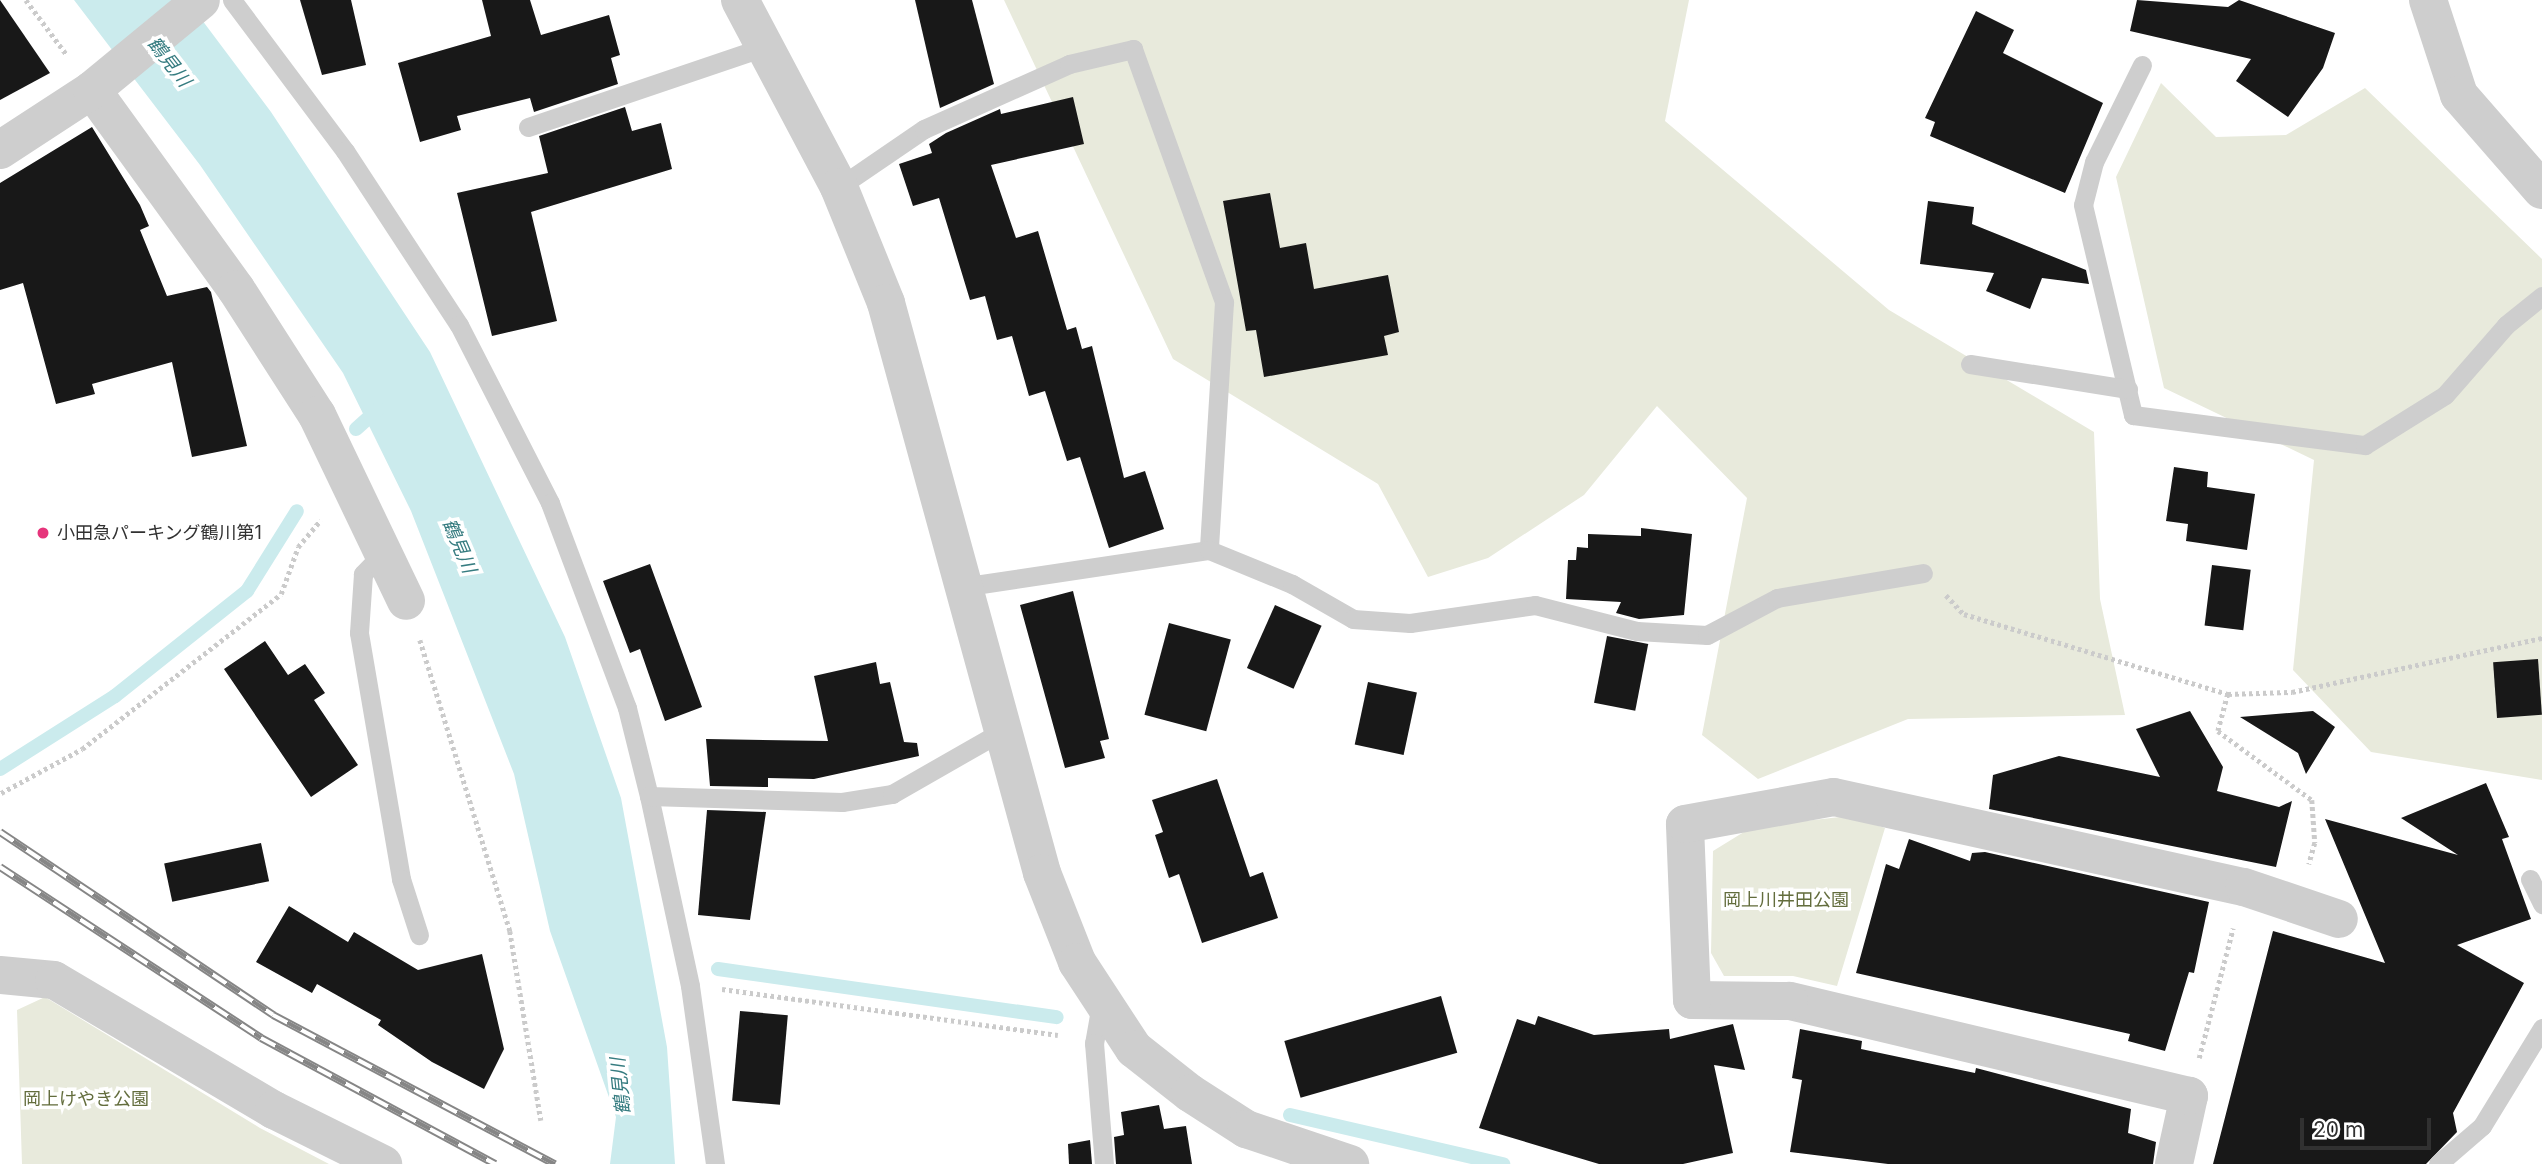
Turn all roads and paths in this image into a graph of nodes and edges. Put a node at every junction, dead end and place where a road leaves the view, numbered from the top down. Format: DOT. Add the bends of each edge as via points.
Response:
graph roads {
  1 [pos="26,0"];
  2 [pos="201,0"];
  3 [pos="232,0"];
  4 [pos="740,0"];
  5 [pos="2428,0"];
  6 [pos="765,47"];
  7 [pos="2142,65"];
  8 [pos="98,85"];
  9 [pos="528,127"];
  10 [pos="0,150"];
  11 [pos="839,187"];
  12 [pos="2542,190"];
  13 [pos="2542,296"];
  14 [pos="1970,364"];
  15 [pos="2128,389"];
  16 [pos="331,507"];
  17 [pos="1209,550"];
  18 [pos="385,551"];
  19 [pos="1923,573"];
  20 [pos="968,586"];
  21 [pos="406,601"];
  22 [pos="2542,638"];
  23 [pos="2228,694"];
  24 [pos="1002,731"];
  25 [pos="1,793"];
  26 [pos="649,796"];
  27 [pos="2530,879"];
  28 [pos="2244,887"];
  29 [pos="2542,904"];
  30 [pos="2295,909"];
  31 [pos="2339,919"];
  32 [pos="419,934"];
  33 [pos="0,975"];
  34 [pos="690,986"];
  35 [pos="1101,1004"];
  36 [pos="2542,1028"];
  37 [pos="1058,1035"];
  38 [pos="2189,1096"];
  39 [pos="541,1120"];
  40 [pos="383,1164"];
  41 [pos="715,1164"];
  42 [pos="1104,1164"];
  43 [pos="1350,1164"];
  44 [pos="2174,1164"];
  45 [pos="2438,1164"];
  1 -- 8 [label="path"];
  2 -- 8 [label="street"];
  3 -- 26 [label="lane" via="345,151 459,325 505,408 584,590 627,708"];
  4 -- 6 [label="street"];
  5 -- 12 [label="street" via="2459,95"];
  6 -- 9 [label="lane"];
  6 -- 11 [label="street"];
  7 -- 15 [label="lane" via="2094,162 2083,205"];
  8 -- 10 [label="street"];
  8 -- 18 [label="street" via="317,415"];
  11 -- 17 [label="lane" via="924,130 1069,64 1132,49 1224,302"];
  11 -- 20 [label="street" via="917,398"];
  13 -- 15 [label="lane" via="2506,325 2445,395 2365,445 2133,415"];
  14 -- 15 [label="lane"];
  16 -- 25 [label="path" via="298,547 281,594 82,749"];
  17 -- 19 [label="lane" via="1292,584 1353,619 1410,623 1535,605 1637,631 1707,635 1777,598"];
  17 -- 20 [label="lane"];
  18 -- 21 [label="street"];
  18 -- 32 [label="lane" via="363,574 359,634 398,869"];
  19 -- 23 [label="path" via="1964,614"];
  20 -- 24 [label="street"];
  21 -- 39 [label="path" via="487,844 528,1023"];
  22 -- 23 [label="path" via="2292,692"];
  23 -- 30 [label="path" via="2218,731 2312,800 2315,843"];
  24 -- 26 [label="lane" via="892,794 842,802"];
  24 -- 35 [label="street" via="1042,873 1077,962"];
  26 -- 34 [label="lane"];
  27 -- 29 [label="lane"];
  28 -- 30 [label="street"];
  28 -- 38 [label="path"];
  28 -- 38 [label="street" via="1834,797 1685,824 1692,1000 1789,1001"];
  30 -- 31 [label="street"];
  33 -- 40 [label="street" via="54,980 274,1110"];
  34 -- 37 [label="path" via="808,996"];
  34 -- 41 [label="lane"];
  35 -- 42 [label="lane" via="1094,1043"];
  35 -- 43 [label="street" via="1134,1049 1189,1093 1247,1129"];
  36 -- 45 [label="lane" via="2482,1126"];
  38 -- 44 [label="street"];
}
